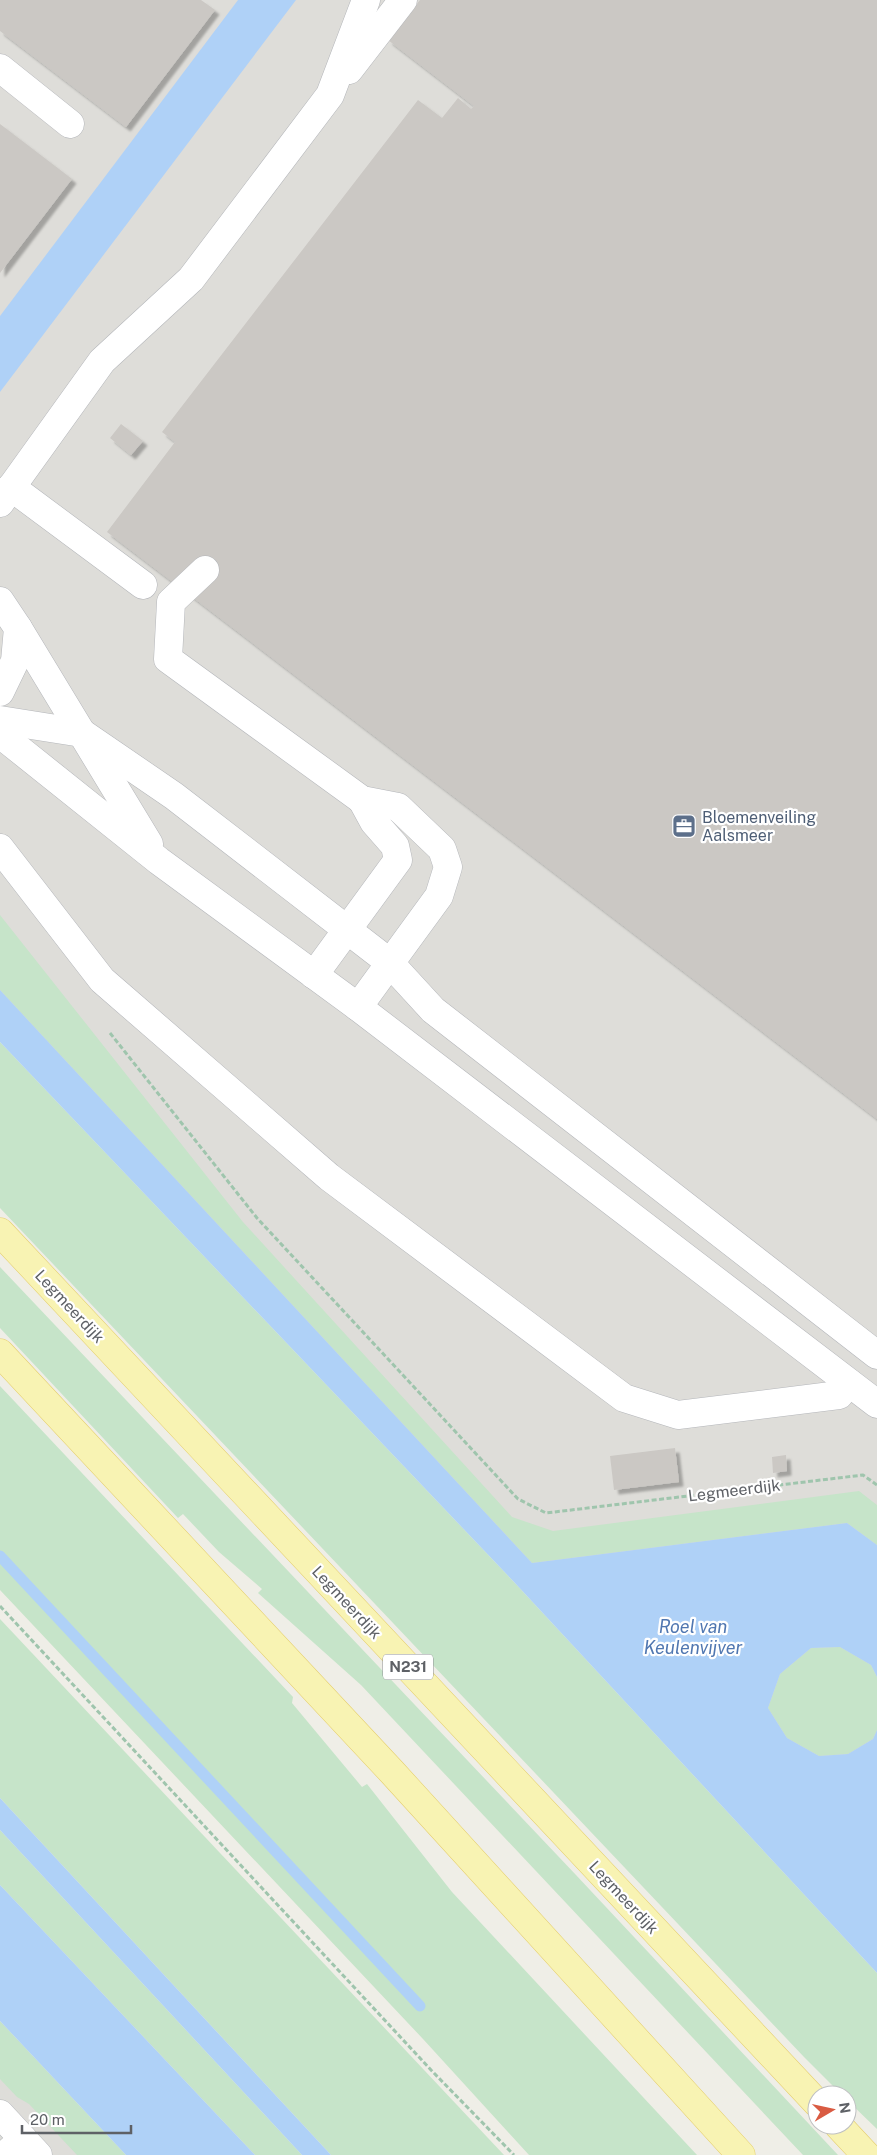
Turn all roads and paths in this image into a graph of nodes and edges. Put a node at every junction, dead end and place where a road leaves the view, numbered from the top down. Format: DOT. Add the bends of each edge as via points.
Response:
graph roads {
  1 [pos="366,0"];
  2 [pos="403,0"];
  3 [pos="0,68"];
  4 [pos="330,95"];
  5 [pos="70,124"];
  6 [pos="6,495"];
  7 [pos="205,570"];
  8 [pos="143,585"];
  9 [pos="0,601"];
  10 [pos="18,628"];
  11 [pos="0,692"];
  12 [pos="0,720"];
  13 [pos="82,733"];
  14 [pos="0,734"];
  15 [pos="362,800"];
  16 [pos="0,848"];
  17 [pos="159,861"];
  18 [pos="347,930"];
  19 [pos="389,962"];
  20 [pos="314,975"];
  21 [pos="358,1007"];
  22 [pos="104,1025"];
  23 [pos="0,1232"];
  24 [pos="0,1353"];
  25 [pos="877,1355"];
  26 [pos="850,1383"];
  27 [pos="877,1404"];
  28 [pos="877,1485"];
  29 [pos="0,1606"];
  30 [pos="807,2092"];
  31 [pos="0,2114"];
  32 [pos="847,2135"];
  33 [pos="22,2150"];
  34 [pos="514,2155"];
  35 [pos="741,2155"];
  36 [pos="866,2155"];
  1 -- 4 [label="street"];
  2 -- 4 [label="street"];
  3 -- 5 [label="street"];
  4 -- 6 [label="street" via="191,279 102,362"];
  6 -- 8 [label="street"];
  7 -- 15 [label="street" via="171,602 168,659"];
  9 -- 10 [label="street"];
  10 -- 11 [label="street" via="15,661"];
  10 -- 13 [label="street"];
  12 -- 13 [label="street"];
  13 -- 17 [label="street"];
  13 -- 18 [label="street" via="174,796"];
  14 -- 17 [label="street"];
  15 -- 18 [label="street" via="374,822 395,846 398,860"];
  15 -- 19 [label="street" via="398,807 442,849 448,867 439,896"];
  16 -- 26 [label="street" via="102,980 329,1177 624,1398 678,1415 838,1395"];
  17 -- 20 [label="street"];
  18 -- 19 [label="street"];
  18 -- 20 [label="street"];
  19 -- 21 [label="street"];
  19 -- 25 [label="street" via="433,1010"];
  20 -- 21 [label="street"];
  21 -- 26 [label="street"];
  22 -- 28 [label="path, Legmeerdijk" via="257,1218 518,1499 546,1513 864,1475"];
  23 -- 30 [label="main road, Legmeerdijk / N231"];
  24 -- 35 [label="main road" via="399,1779"];
  26 -- 27 [label="street"];
  29 -- 34 [label="path"];
  31 -- 33 [label="street"];
  32 -- 36 [label="main road"];
}
